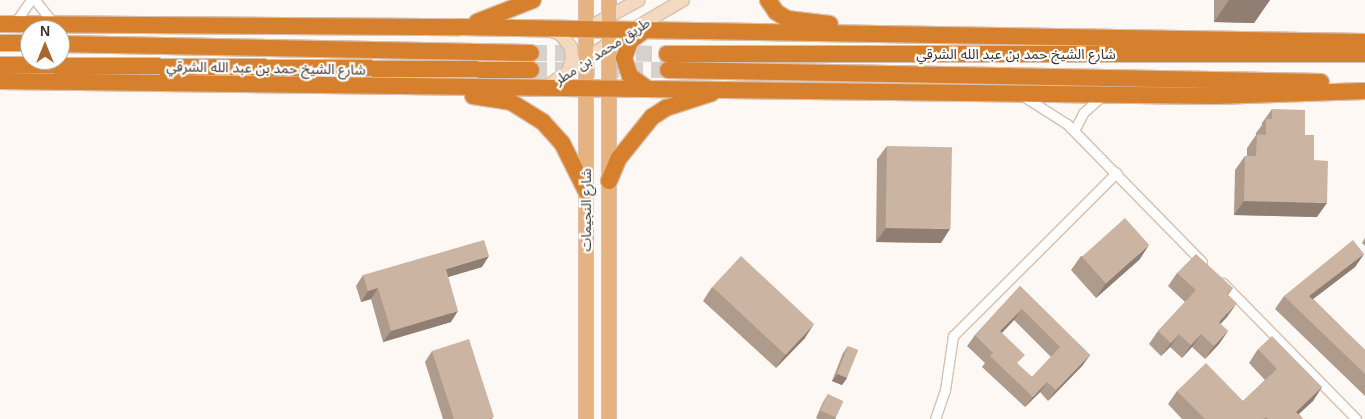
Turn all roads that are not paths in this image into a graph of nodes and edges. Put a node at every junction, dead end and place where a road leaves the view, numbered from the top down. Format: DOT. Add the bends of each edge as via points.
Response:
graph roads {
  1 [pos="31,0"];
  2 [pos="35,0"];
  3 [pos="533,0"];
  4 [pos="586,0"];
  5 [pos="609,0"];
  6 [pos="639,0"];
  7 [pos="683,0"];
  8 [pos="768,0"];
  9 [pos="51,20"];
  10 [pos="7,24"];
  11 [pos="20,24"];
  12 [pos="70,24"];
  13 [pos="460,27"];
  14 [pos="544,28"];
  15 [pos="586,29"];
  16 [pos="608,30"];
  17 [pos="639,30"];
  18 [pos="876,35"];
  19 [pos="1365,42"];
  20 [pos="0,43"];
  21 [pos="20,43"];
  22 [pos="70,44"];
  23 [pos="531,52"];
  24 [pos="667,54"];
  25 [pos="1365,54"];
  26 [pos="586,58"];
  27 [pos="0,65"];
  28 [pos="531,70"];
  29 [pos="668,70"];
  30 [pos="568,72"];
  31 [pos="0,81"];
  32 [pos="1365,83"];
  33 [pos="412,87"];
  34 [pos="546,87"];
  35 [pos="586,87"];
  36 [pos="608,87"];
  37 [pos="645,87"];
  38 [pos="729,89"];
  39 [pos="1365,91"];
  40 [pos="1013,93"];
  41 [pos="1106,94"];
  42 [pos="1074,131"];
  43 [pos="1116,173"];
  44 [pos="609,181"];
  45 [pos="586,191"];
  46 [pos="586,419"];
  47 [pos="609,419"];
  48 [pos="936,419"];
  49 [pos="1356,419"];
  1 -- 10 [label="street"];
  2 -- 9 [label="street"];
  3 -- 13 [label="highway" via="488,20"];
  4 -- 15 [label="main road, شارع النجيمات"];
  5 -- 16 [label="main road, شارع النجيمات"];
  6 -- 16 [label="street, طريق محمد بن مطر"];
  7 -- 17 [label="street, طريق محمد بن مطر"];
  8 -- 18 [label="highway" via="776,12 787,19 855,28"];
  10 -- 11 [label="highway"];
  12 -- 13 [label="highway"];
  13 -- 14 [label="highway"];
  14 -- 15 [label="highway"];
  14 -- 30 [label="street" via="560,34 568,42 572,58"];
  15 -- 16 [label="highway"];
  15 -- 26 [label="main road, شارع النجيمات"];
  16 -- 17 [label="highway"];
  16 -- 26 [label="street, طريق محمد بن مطر"];
  16 -- 36 [label="main road, شارع النجيمات"];
  17 -- 18 [label="highway"];
  17 -- 37 [label="highway" via="630,41 624,58 630,76"];
  18 -- 19 [label="highway"];
  20 -- 21 [label="highway"];
  22 -- 23 [label="highway, شارع الشيخ حمد بن عبد الله الشرقي"];
  24 -- 25 [label="highway, شارع الشيخ حمد بن عبد الله الشرقي"];
  26 -- 30 [label="street, طريق محمد بن مطر"];
  26 -- 35 [label="main road, شارع النجيمات"];
  27 -- 28 [label="highway, شارع الشيخ حمد بن عبد الله الشرقي"];
  29 -- 32 [label="highway, شارع الشيخ حمد بن عبد الله الشرقي"];
  30 -- 34 [label="street, طريق محمد بن مطر"];
  31 -- 33 [label="highway"];
  33 -- 34 [label="highway"];
  33 -- 45 [label="highway" via="439,94 485,96 511,102 529,112 562,143"];
  34 -- 35 [label="highway"];
  35 -- 36 [label="highway"];
  35 -- 45 [label="main road, شارع النجيمات"];
  36 -- 37 [label="highway"];
  36 -- 44 [label="main road, شارع النجيمات"];
  37 -- 38 [label="highway"];
  38 -- 40 [label="highway"];
  38 -- 44 [label="highway" via="682,102 652,117 619,158"];
  39 -- 41 [label="highway" via="1216,96"];
  40 -- 41 [label="highway"];
  40 -- 42 [label="street" via="1043,106"];
  41 -- 42 [label="street" via="1087,108"];
  42 -- 43 [label="street"];
  43 -- 48 [label="street" via="953,336"];
  43 -- 49 [label="street"];
  44 -- 47 [label="main road, شارع النجيمات"];
  45 -- 46 [label="main road, شارع النجيمات"];
}
